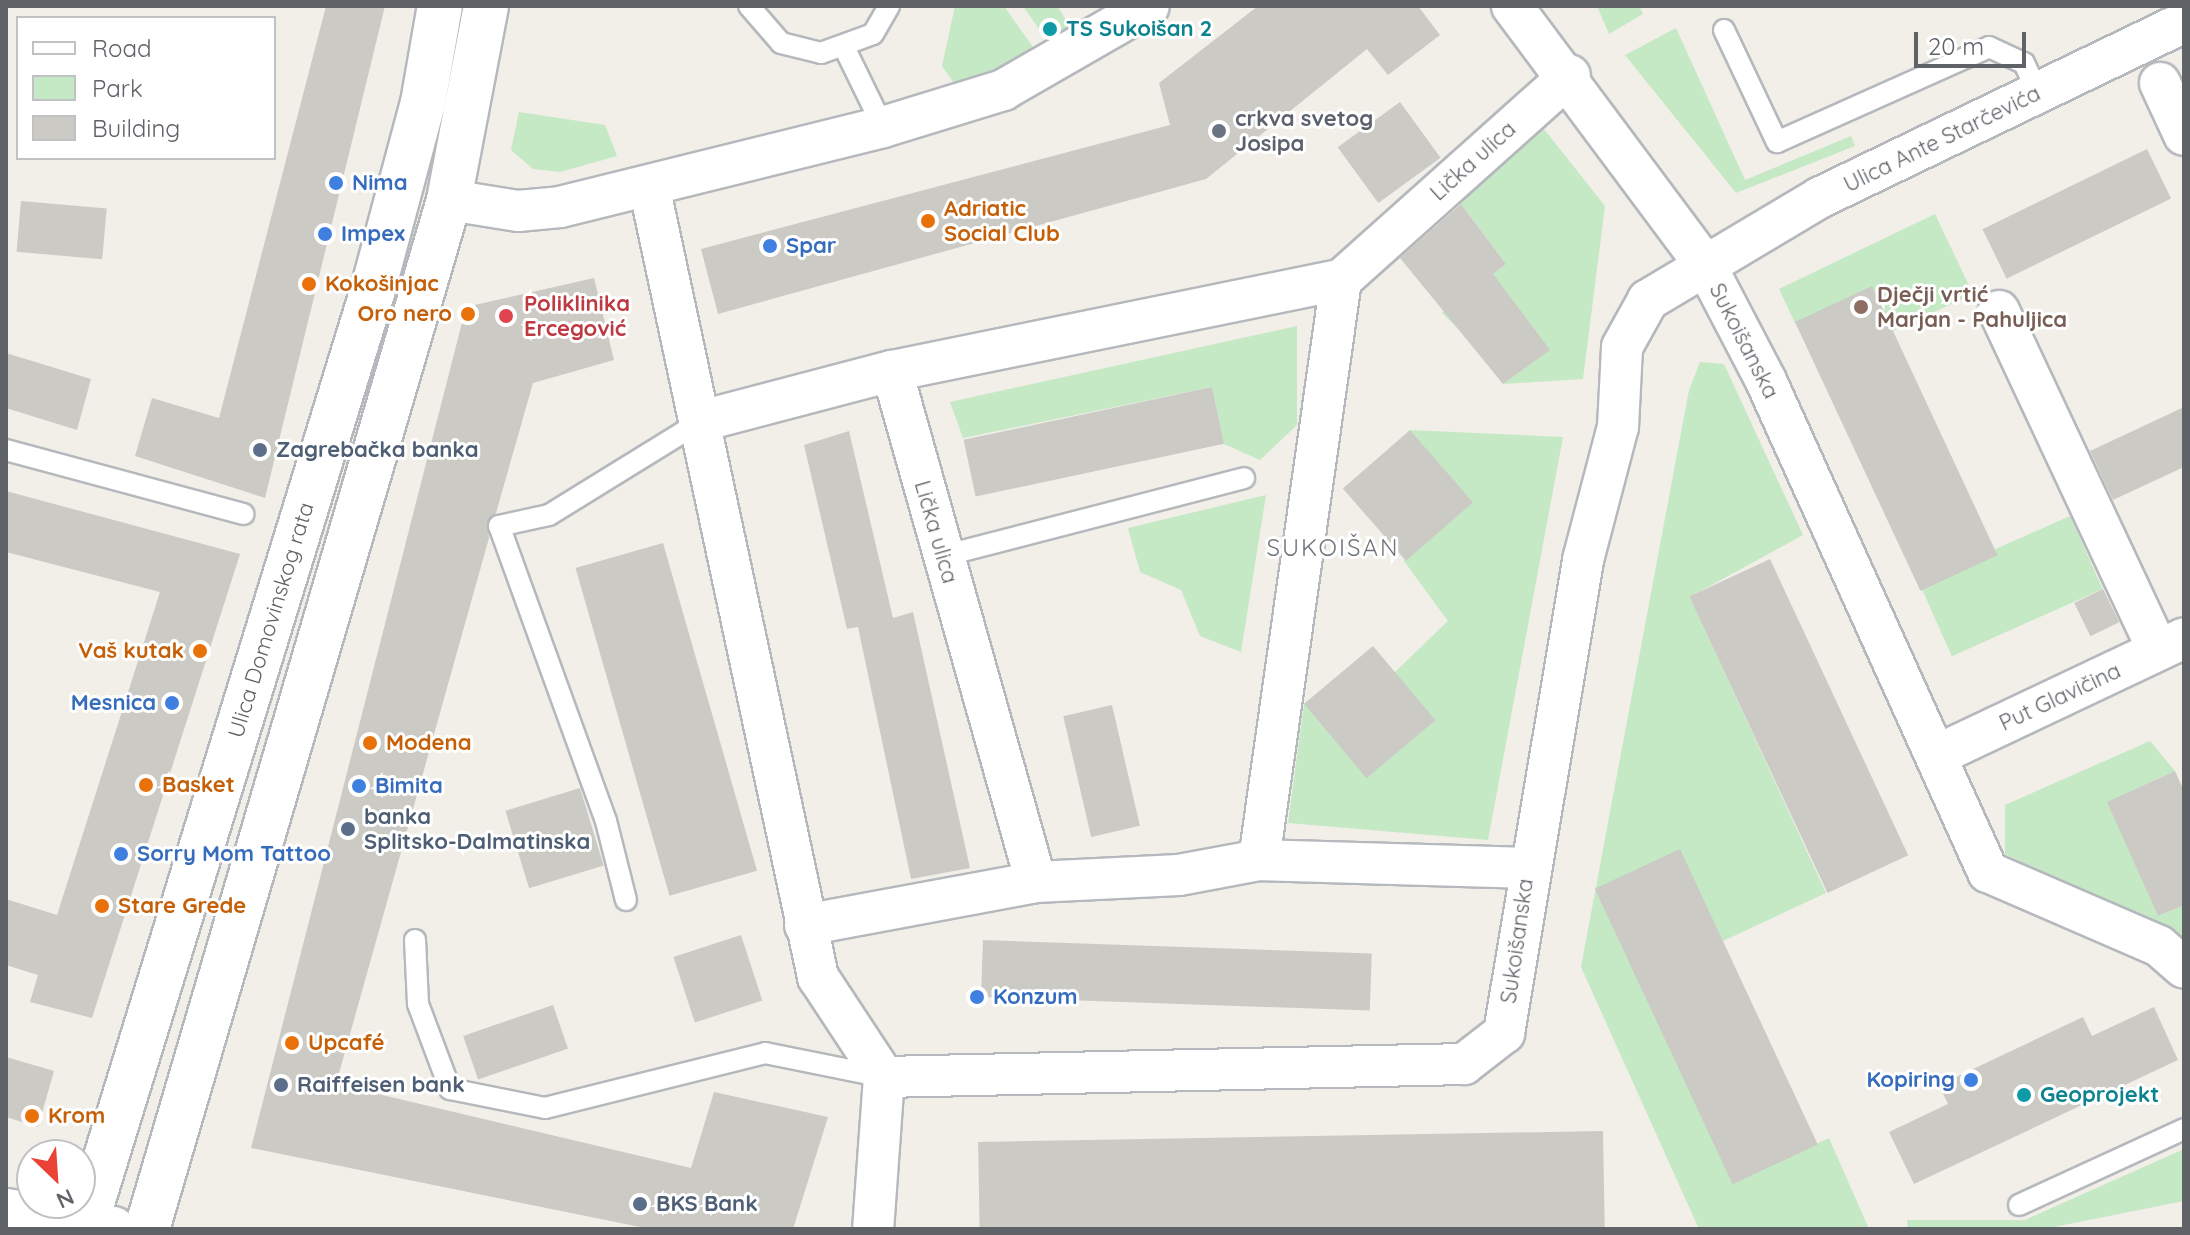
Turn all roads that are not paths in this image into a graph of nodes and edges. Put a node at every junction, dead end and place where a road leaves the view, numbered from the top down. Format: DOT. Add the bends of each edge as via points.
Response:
graph roads {
  1 [pos="440,6"];
  2 [pos="486,6"];
  3 [pos="749,6"];
  4 [pos="889,6"];
  5 [pos="1149,6"];
  6 [pos="1512,6"];
  7 [pos="2184,22"];
  8 [pos="1724,30"];
  9 [pos="845,49"];
  10 [pos="1570,75"];
  11 [pos="2160,83"];
  12 [pos="2038,93"];
  13 [pos="883,127"];
  14 [pos="2184,135"];
  15 [pos="649,186"];
  16 [pos="449,200"];
  17 [pos="1706,266"];
  18 [pos="1341,280"];
  19 [pos="1999,311"];
  20 [pos="892,371"];
  21 [pos="701,421"];
  22 [pos="6,450"];
  23 [pos="1244,478"];
  24 [pos="244,514"];
  25 [pos="943,556"];
  26 [pos="2171,644"];
  27 [pos="1937,755"];
  28 [pos="1259,860"];
  29 [pos="1527,868"];
  30 [pos="1036,882"];
  31 [pos="626,900"];
  32 [pos="805,925"];
  33 [pos="415,940"];
  34 [pos="2184,968"];
  35 [pos="884,1077"];
  36 [pos="2184,1129"];
  37 [pos="2019,1205"];
  38 [pos="6,1211"];
  39 [pos="95,1228"];
  40 [pos="147,1229"];
  41 [pos="873,1229"];
  1 -- 39 [label="street, Ulica Domovinskog rata" via="423,103 372,293"];
  2 -- 16 [label="street"];
  3 -- 9 [label="lane" via="793,49"];
  4 -- 9 [label="lane" via="873,34"];
  5 -- 13 [label="street" via="1003,90"];
  6 -- 10 [label="street, Sukoišanska"];
  7 -- 12 [label="street, Ulica Ante Starčevića"];
  8 -- 12 [label="lane" via="1777,142 1989,47 2024,63"];
  9 -- 13 [label="lane"];
  10 -- 17 [label="street, Sukoišanska"];
  10 -- 18 [label="street, Lička ulica"];
  11 -- 14 [label="street"];
  12 -- 17 [label="street, Ulica Ante Starčevića" via="1819,198"];
  13 -- 15 [label="street"];
  15 -- 16 [label="street" via="518,211"];
  15 -- 21 [label="street"];
  16 -- 40 [label="street"];
  17 -- 27 [label="street, Sukoišanska"];
  17 -- 29 [label="street, Sukoišanska" via="1648,300 1622,347 1618,427 1583,560"];
  18 -- 20 [label="street"];
  18 -- 28 [label="street"];
  19 -- 26 [label="street"];
  20 -- 21 [label="street"];
  20 -- 25 [label="street, Lička ulica"];
  21 -- 31 [label="lane" via="549,515 499,526 606,821"];
  21 -- 32 [label="street"];
  22 -- 24 [label="lane"];
  23 -- 25 [label="lane"];
  25 -- 30 [label="street, Lička ulica"];
  26 -- 27 [label="street, Put Glavičina"];
  27 -- 34 [label="street, Sukoišanska" via="1988,872 2159,946"];
  28 -- 29 [label="street"];
  28 -- 30 [label="street" via="1179,875"];
  29 -- 35 [label="street, Sukoišanska" via="1504,1033 1464,1064"];
  30 -- 32 [label="street"];
  32 -- 35 [label="street" via="818,977"];
  33 -- 35 [label="lane" via="418,1004 450,1089 545,1108 765,1053"];
  35 -- 41 [label="street"];
  36 -- 37 [label="lane"];
  38 -- 39 [label="street"];
}
